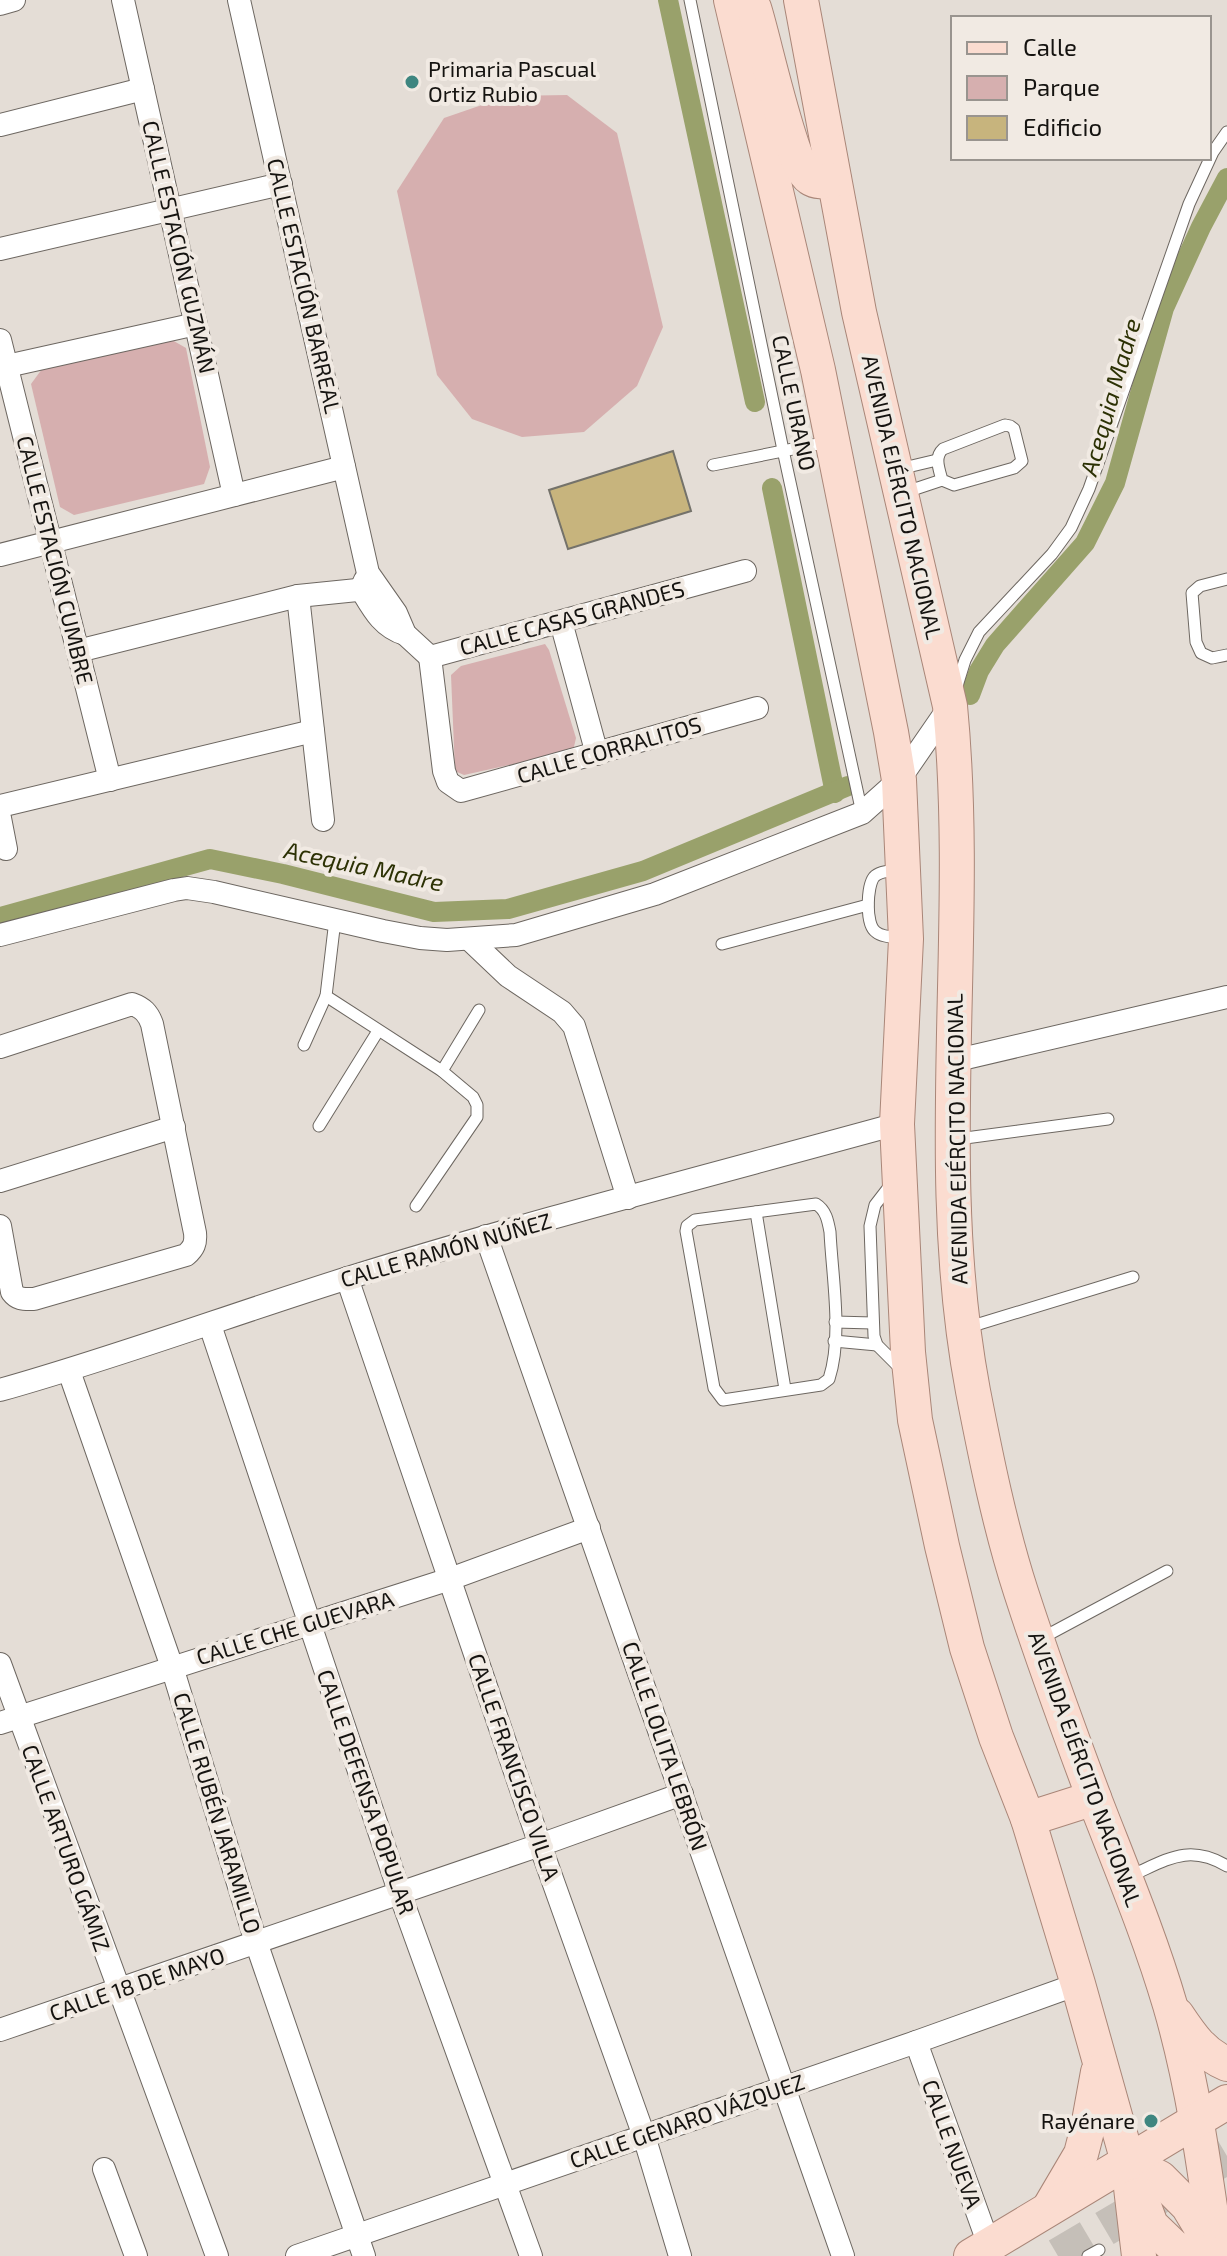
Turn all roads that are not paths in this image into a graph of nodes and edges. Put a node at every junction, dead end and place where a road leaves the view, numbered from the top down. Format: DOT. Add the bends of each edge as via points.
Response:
graph roads {
  1 [pos="14,0"];
  2 [pos="123,0"];
  3 [pos="239,0"];
  4 [pos="690,0"];
  5 [pos="731,0"];
  6 [pos="751,0"];
  7 [pos="801,0"];
  8 [pos="0,4"];
  9 [pos="143,89"];
  10 [pos="0,125"];
  11 [pos="1227,132"];
  12 [pos="1211,156"];
  13 [pos="1209,160"];
  14 [pos="834,180"];
  15 [pos="281,184"];
  16 [pos="170,210"];
  17 [pos="0,249"];
  18 [pos="196,324"];
  19 [pos="0,340"];
  20 [pos="7,366"];
  21 [pos="833,441"];
  22 [pos="783,450"];
  23 [pos="937,460"];
  24 [pos="713,465"];
  25 [pos="344,467"];
  26 [pos="942,480"];
  27 [pos="898,482"];
  28 [pos="234,495"];
  29 [pos="51,542"];
  30 [pos="0,555"];
  31 [pos="745,571"];
  32 [pos="1227,579"];
  33 [pos="369,583"];
  34 [pos="298,596"];
  35 [pos="561,622"];
  36 [pos="78,651"];
  37 [pos="1227,655"];
  38 [pos="430,657"];
  39 [pos="950,706"];
  40 [pos="757,708"];
  41 [pos="313,731"];
  42 [pos="597,754"];
  43 [pos="110,780"];
  44 [pos="899,780"];
  45 [pos="0,806"];
  46 [pos="862,813"];
  47 [pos="0,818"];
  48 [pos="323,820"];
  49 [pos="6,849"];
  50 [pos="903,869"];
  51 [pos="868,905"];
  52 [pos="335,920"];
  53 [pos="0,935"];
  54 [pos="469,939"];
  55 [pos="906,939"];
  56 [pos="722,944"];
  57 [pos="326,996"];
  58 [pos="1227,997"];
  59 [pos="479,1010"];
  60 [pos="378,1031"];
  61 [pos="304,1045"];
  62 [pos="0,1047"];
  63 [pos="953,1061"];
  64 [pos="442,1071"];
  65 [pos="1108,1119"];
  66 [pos="897,1124"];
  67 [pos="319,1126"];
  68 [pos="174,1127"];
  69 [pos="953,1139"];
  70 [pos="900,1173"];
  71 [pos="0,1181"];
  72 [pos="628,1198"];
  73 [pos="416,1206"];
  74 [pos="756,1212"];
  75 [pos="0,1226"];
  76 [pos="486,1236"];
  77 [pos="1133,1277"];
  78 [pos="347,1278"];
  79 [pos="835,1322"];
  80 [pos="873,1323"];
  81 [pos="210,1325"];
  82 [pos="965,1328"];
  83 [pos="834,1341"];
  84 [pos="877,1345"];
  85 [pos="69,1371"];
  86 [pos="911,1378"];
  87 [pos="785,1389"];
  88 [pos="0,1390"];
  89 [pos="589,1528"];
  90 [pos="1167,1571"];
  91 [pos="450,1579"];
  92 [pos="308,1624"];
  93 [pos="1038,1640"];
  94 [pos="0,1664"];
  95 [pos="172,1667"];
  96 [pos="9,1720"];
  97 [pos="682,1794"];
  98 [pos="1094,1798"];
  99 [pos="1028,1819"];
  100 [pos="540,1845"];
  101 [pos="1227,1866"];
  102 [pos="1126,1878"];
  103 [pos="400,1894"];
  104 [pos="256,1942"];
  105 [pos="1078,1984"];
  106 [pos="118,1991"];
  107 [pos="1170,2006"];
  108 [pos="0,2030"];
  109 [pos="916,2042"];
  110 [pos="1100,2064"];
  111 [pos="1227,2064"];
  112 [pos="783,2088"];
  113 [pos="1227,2102"];
  114 [pos="1197,2120"];
  115 [pos="644,2136"];
  116 [pos="1128,2162"];
  117 [pos="104,2169"];
  118 [pos="505,2184"];
  119 [pos="1049,2209"];
  120 [pos="360,2246"];
  121 [pos="980,2251"];
  122 [pos="1219,2254"];
  123 [pos="136,2256"];
  124 [pos="217,2256"];
  125 [pos="297,2256"];
  126 [pos="531,2256"];
  127 [pos="680,2256"];
  128 [pos="843,2256"];
  129 [pos="1139,2256"];
  1 -- 8 [label="street"];
  2 -- 9 [label="street, CALLE ESTACIÓN GUZMÁN"];
  3 -- 15 [label="street, CALLE ESTACIÓN BARREAL"];
  4 -- 22 [label="lane, CALLE URANO"];
  5 -- 21 [label="main road"];
  6 -- 14 [label="main road" via="792,148 810,178"];
  7 -- 14 [label="main road, AVENIDA EJÉRCITO NACIONAL"];
  9 -- 10 [label="street"];
  9 -- 16 [label="street, CALLE ESTACIÓN GUZMÁN"];
  11 -- 12 [label="lane"];
  13 -- 39 [label="lane" via="1071,528 979,632"];
  14 -- 27 [label="main road, AVENIDA EJÉRCITO NACIONAL"];
  15 -- 16 [label="street"];
  15 -- 25 [label="street, CALLE ESTACIÓN BARREAL"];
  16 -- 17 [label="street"];
  16 -- 18 [label="street, CALLE ESTACIÓN GUZMÁN"];
  18 -- 20 [label="street"];
  18 -- 28 [label="street, CALLE ESTACIÓN GUZMÁN"];
  19 -- 20 [label="street, CALLE ESTACIÓN CUMBRE"];
  20 -- 29 [label="street, CALLE ESTACIÓN CUMBRE"];
  21 -- 22 [label="lane"];
  21 -- 44 [label="main road"];
  22 -- 24 [label="lane"];
  22 -- 46 [label="lane, CALLE URANO"];
  23 -- 26 [label="lane"];
  23 -- 26 [label="lane" via="943,449 1005,425 1014,429 1022,461 1014,468 954,485"];
  23 -- 27 [label="lane"];
  25 -- 28 [label="street"];
  25 -- 33 [label="street, CALLE ESTACIÓN BARREAL"];
  26 -- 27 [label="lane"];
  27 -- 39 [label="main road, AVENIDA EJÉRCITO NACIONAL"];
  28 -- 29 [label="street"];
  29 -- 30 [label="street"];
  29 -- 36 [label="street, CALLE ESTACIÓN CUMBRE"];
  31 -- 35 [label="street, CALLE CASAS GRANDES"];
  32 -- 37 [label="lane" via="1192,593 1201,653 1212,658"];
  33 -- 34 [label="street"];
  33 -- 38 [label="street, CALLE CASAS GRANDES" via="396,613 405,634"];
  34 -- 36 [label="street"];
  34 -- 41 [label="street"];
  35 -- 38 [label="street, CALLE CASAS GRANDES"];
  35 -- 42 [label="street"];
  36 -- 43 [label="street, CALLE ESTACIÓN CUMBRE"];
  38 -- 42 [label="street, CALLE CORRALITOS" via="444,771 448,782 461,791"];
  39 -- 44 [label="street"];
  39 -- 63 [label="main road, AVENIDA EJÉRCITO NACIONAL" via="957,843"];
  40 -- 42 [label="street, CALLE CORRALITOS"];
  41 -- 43 [label="street"];
  41 -- 48 [label="street"];
  43 -- 45 [label="street"];
  44 -- 46 [label="street"];
  44 -- 50 [label="main road"];
  46 -- 54 [label="street" via="655,894 516,935"];
  47 -- 49 [label="street"];
  50 -- 51 [label="lane" via="873,877"];
  50 -- 55 [label="main road"];
  51 -- 55 [label="lane" via="874,931"];
  51 -- 56 [label="lane"];
  52 -- 53 [label="street" via="187,888"];
  52 -- 54 [label="street" via="420,938"];
  52 -- 57 [label="lane"];
  54 -- 72 [label="street" via="574,1026"];
  55 -- 66 [label="main road"];
  57 -- 60 [label="lane"];
  57 -- 61 [label="lane"];
  58 -- 63 [label="street"];
  59 -- 64 [label="lane"];
  60 -- 64 [label="lane"];
  60 -- 67 [label="lane"];
  62 -- 68 [label="street" via="132,1004 142,1008 152,1024"];
  63 -- 69 [label="main road, AVENIDA EJÉRCITO NACIONAL"];
  64 -- 73 [label="lane" via="473,1097 477,1117"];
  65 -- 69 [label="lane"];
  66 -- 70 [label="main road"];
  66 -- 72 [label="street, CALLE RAMÓN NÚÑEZ"];
  68 -- 71 [label="street"];
  68 -- 75 [label="street" via="195,1233 193,1249 186,1255 34,1299 17,1298"];
  69 -- 82 [label="main road, AVENIDA EJÉRCITO NACIONAL" via="955,1254"];
  70 -- 80 [label="lane" via="871,1215"];
  70 -- 86 [label="main road"];
  72 -- 76 [label="street, CALLE RAMÓN NÚÑEZ"];
  74 -- 79 [label="lane" via="816,1204 823,1211 830,1232"];
  74 -- 87 [label="lane"];
  74 -- 87 [label="lane" via="695,1220 686,1231 718,1396 723,1400"];
  76 -- 78 [label="street, CALLE RAMÓN NÚÑEZ"];
  76 -- 89 [label="street, CALLE LOLITA LEBRÓN"];
  77 -- 82 [label="lane"];
  78 -- 81 [label="street, CALLE RAMÓN NÚÑEZ"];
  78 -- 91 [label="street, CALLE FRANCISCO VILLA"];
  79 -- 80 [label="lane"];
  79 -- 83 [label="lane"];
  80 -- 84 [label="lane"];
  81 -- 85 [label="street, CALLE RAMÓN NÚÑEZ"];
  81 -- 92 [label="street, CALLE DEFENSA POPULAR"];
  82 -- 93 [label="main road, AVENIDA EJÉRCITO NACIONAL" via="994,1493"];
  83 -- 84 [label="lane"];
  83 -- 87 [label="lane" via="826,1383"];
  84 -- 86 [label="lane"];
  85 -- 88 [label="street, CALLE RAMÓN NÚÑEZ"];
  85 -- 95 [label="street, CALLE RUBÉN JARAMILLO"];
  86 -- 99 [label="main road" via="915,1420 967,1648"];
  89 -- 91 [label="street, CALLE CHE GUEVARA"];
  89 -- 97 [label="street, CALLE LOLITA LEBRÓN"];
  90 -- 93 [label="lane"];
  91 -- 92 [label="street, CALLE CHE GUEVARA"];
  91 -- 100 [label="street, CALLE FRANCISCO VILLA"];
  92 -- 95 [label="street, CALLE CHE GUEVARA"];
  92 -- 103 [label="street, CALLE DEFENSA POPULAR"];
  93 -- 98 [label="main road, AVENIDA EJÉRCITO NACIONAL"];
  94 -- 96 [label="street, CALLE ARTURO GÁMIZ"];
  95 -- 96 [label="street, CALLE CHE GUEVARA"];
  95 -- 104 [label="street, CALLE RUBÉN JARAMILLO"];
  96 -- 106 [label="street, CALLE ARTURO GÁMIZ"];
  97 -- 100 [label="street, CALLE 18 DE MAYO"];
  97 -- 112 [label="street, CALLE LOLITA LEBRÓN"];
  98 -- 99 [label="main road"];
  98 -- 102 [label="main road, AVENIDA EJÉRCITO NACIONAL"];
  99 -- 105 [label="main road"];
  100 -- 103 [label="street, CALLE 18 DE MAYO"];
  100 -- 115 [label="street, CALLE FRANCISCO VILLA"];
  101 -- 102 [label="lane" via="1198,1854 1178,1855"];
  102 -- 107 [label="main road, AVENIDA EJÉRCITO NACIONAL"];
  103 -- 104 [label="street, CALLE 18 DE MAYO"];
  103 -- 118 [label="street, CALLE DEFENSA POPULAR"];
  104 -- 106 [label="street, CALLE 18 DE MAYO"];
  104 -- 120 [label="street, CALLE RUBÉN JARAMILLO"];
  105 -- 109 [label="street, CALLE GENARO VÁZQUEZ"];
  105 -- 110 [label="main road"];
  106 -- 108 [label="street, CALLE 18 DE MAYO"];
  106 -- 124 [label="street, CALLE ARTURO GÁMIZ"];
  107 -- 111 [label="main road" via="1194,2042"];
  107 -- 114 [label="main road, AVENIDA EJÉRCITO NACIONAL"];
  109 -- 112 [label="street, CALLE GENARO VÁZQUEZ"];
  109 -- 121 [label="street, CALLE NUEVA"];
  110 -- 116 [label="main road"];
  110 -- 119 [label="main road" via="1081,2154"];
  112 -- 115 [label="street, CALLE GENARO VÁZQUEZ"];
  112 -- 128 [label="street, CALLE LOLITA LEBRÓN"];
  113 -- 114 [label="main road"];
  114 -- 116 [label="main road"];
  114 -- 122 [label="main road, AVENIDA EJÉRCITO NACIONAL"];
  115 -- 118 [label="street, CALLE GENARO VÁZQUEZ"];
  115 -- 127 [label="street, CALLE FRANCISCO VILLA"];
  116 -- 119 [label="main road"];
  116 -- 122 [label="main road" via="1160,2178 1188,2206"];
  116 -- 129 [label="main road"];
  117 -- 123 [label="street"];
  118 -- 120 [label="street, CALLE GENARO VÁZQUEZ"];
  118 -- 126 [label="street, CALLE DEFENSA POPULAR"];
  119 -- 121 [label="main road"];
  120 -- 125 [label="street, CALLE GENARO VÁZQUEZ"];
}
